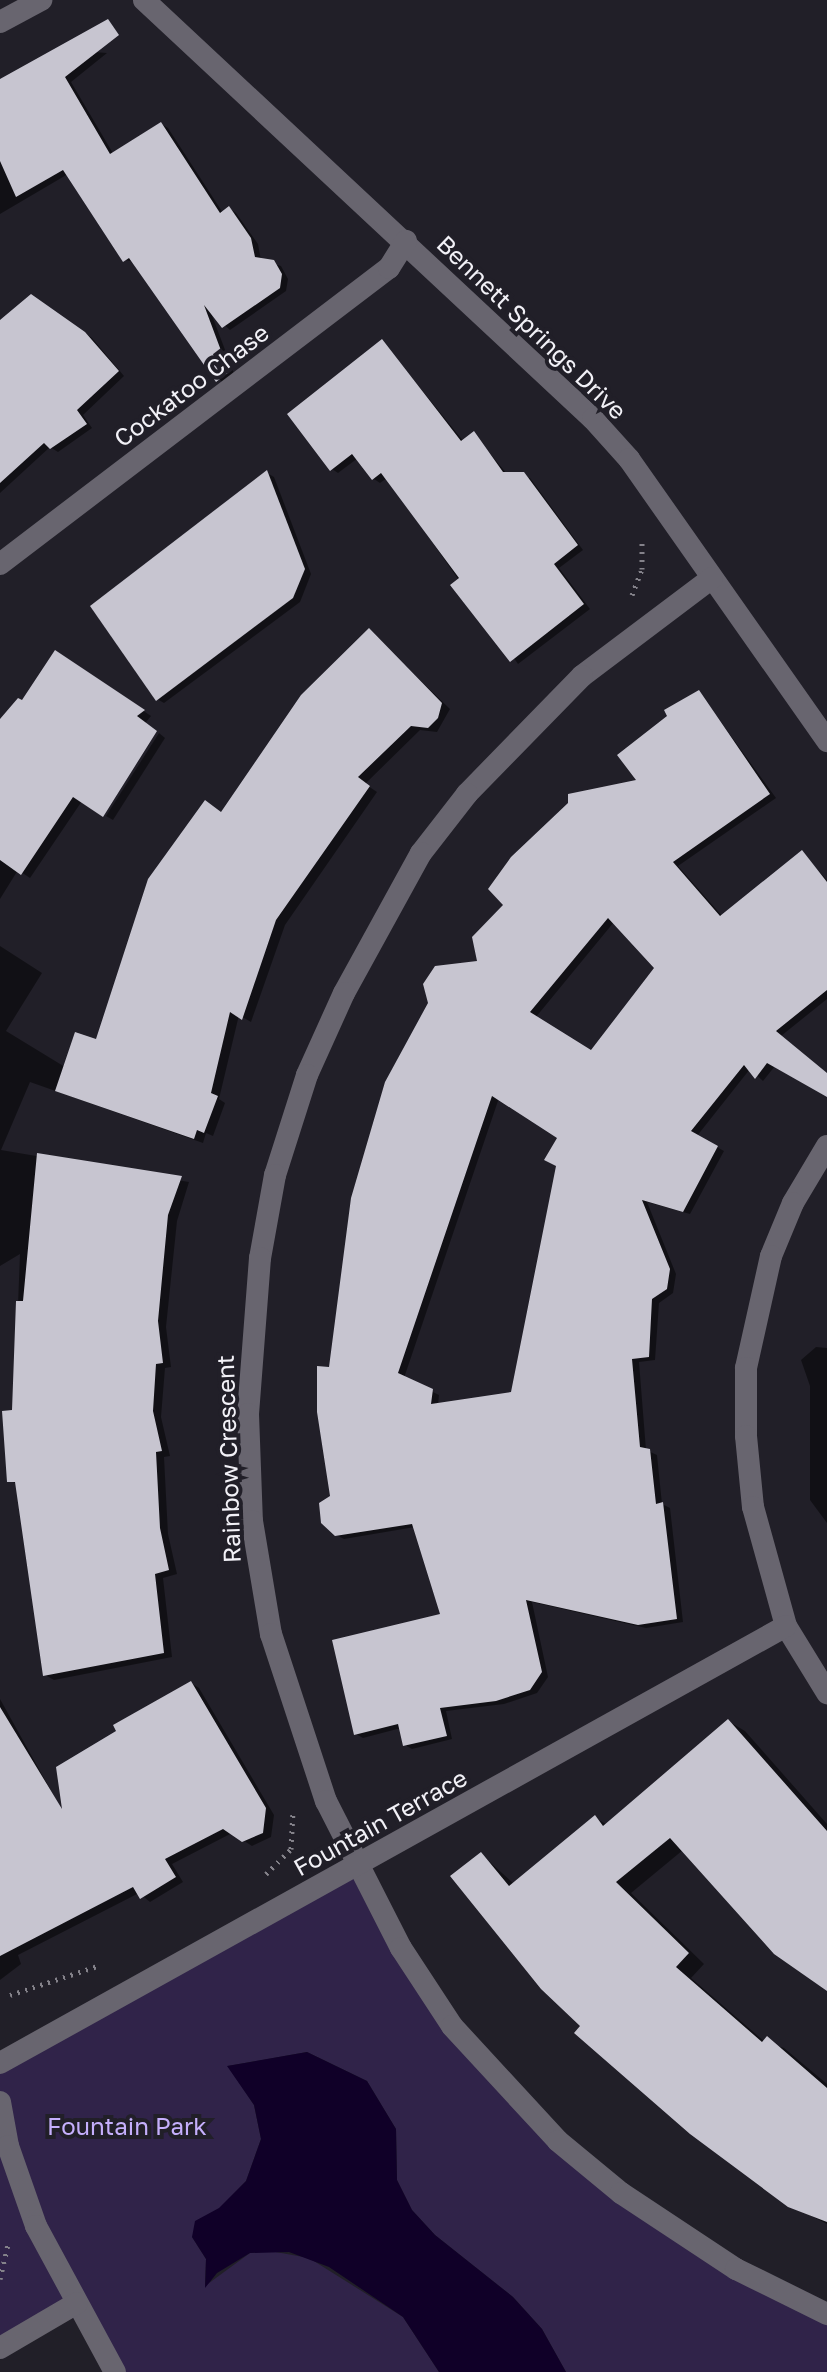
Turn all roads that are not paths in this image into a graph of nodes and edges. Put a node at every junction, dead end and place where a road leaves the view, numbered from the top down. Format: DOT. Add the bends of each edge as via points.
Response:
graph roads {
  1 [pos="41,0"];
  2 [pos="144,0"];
  3 [pos="0,22"];
  4 [pos="406,241"];
  5 [pos="0,564"];
  6 [pos="712,578"];
  7 [pos="827,741"];
  8 [pos="827,1146"];
  9 [pos="786,1626"];
  10 [pos="827,1693"];
  11 [pos="356,1865"];
  12 [pos="0,2063"];
  13 [pos="0,2102"];
  14 [pos="77,2303"];
  15 [pos="827,2314"];
  16 [pos="0,2348"];
  17 [pos="115,2372"];
  1 -- 3 [label="street"];
  2 -- 4 [label="street, Bennett Springs Drive"];
  4 -- 5 [label="street, Cockatoo Chase" via="389,268"];
  4 -- 6 [label="street, Bennett Springs Drive" via="629,459"];
  6 -- 7 [label="street, Bennett Springs Drive"];
  6 -- 11 [label="street, Rainbow Crescent" via="582,676 467,794 421,853 344,993 307,1075 275,1175 251,1338 248,1414 258,1578 300,1731"];
  8 -- 9 [label="street" via="793,1203 771,1256 746,1368 753,1507"];
  9 -- 10 [label="street"];
  9 -- 11 [label="street, Fountain Terrace"];
  11 -- 12 [label="street, Fountain Terrace"];
  11 -- 15 [label="street, Rainbow Crescent" via="452,2026 558,2141 671,2230"];
  13 -- 14 [label="street" via="8,2146 36,2226"];
  14 -- 16 [label="street"];
  14 -- 17 [label="street"];
}
